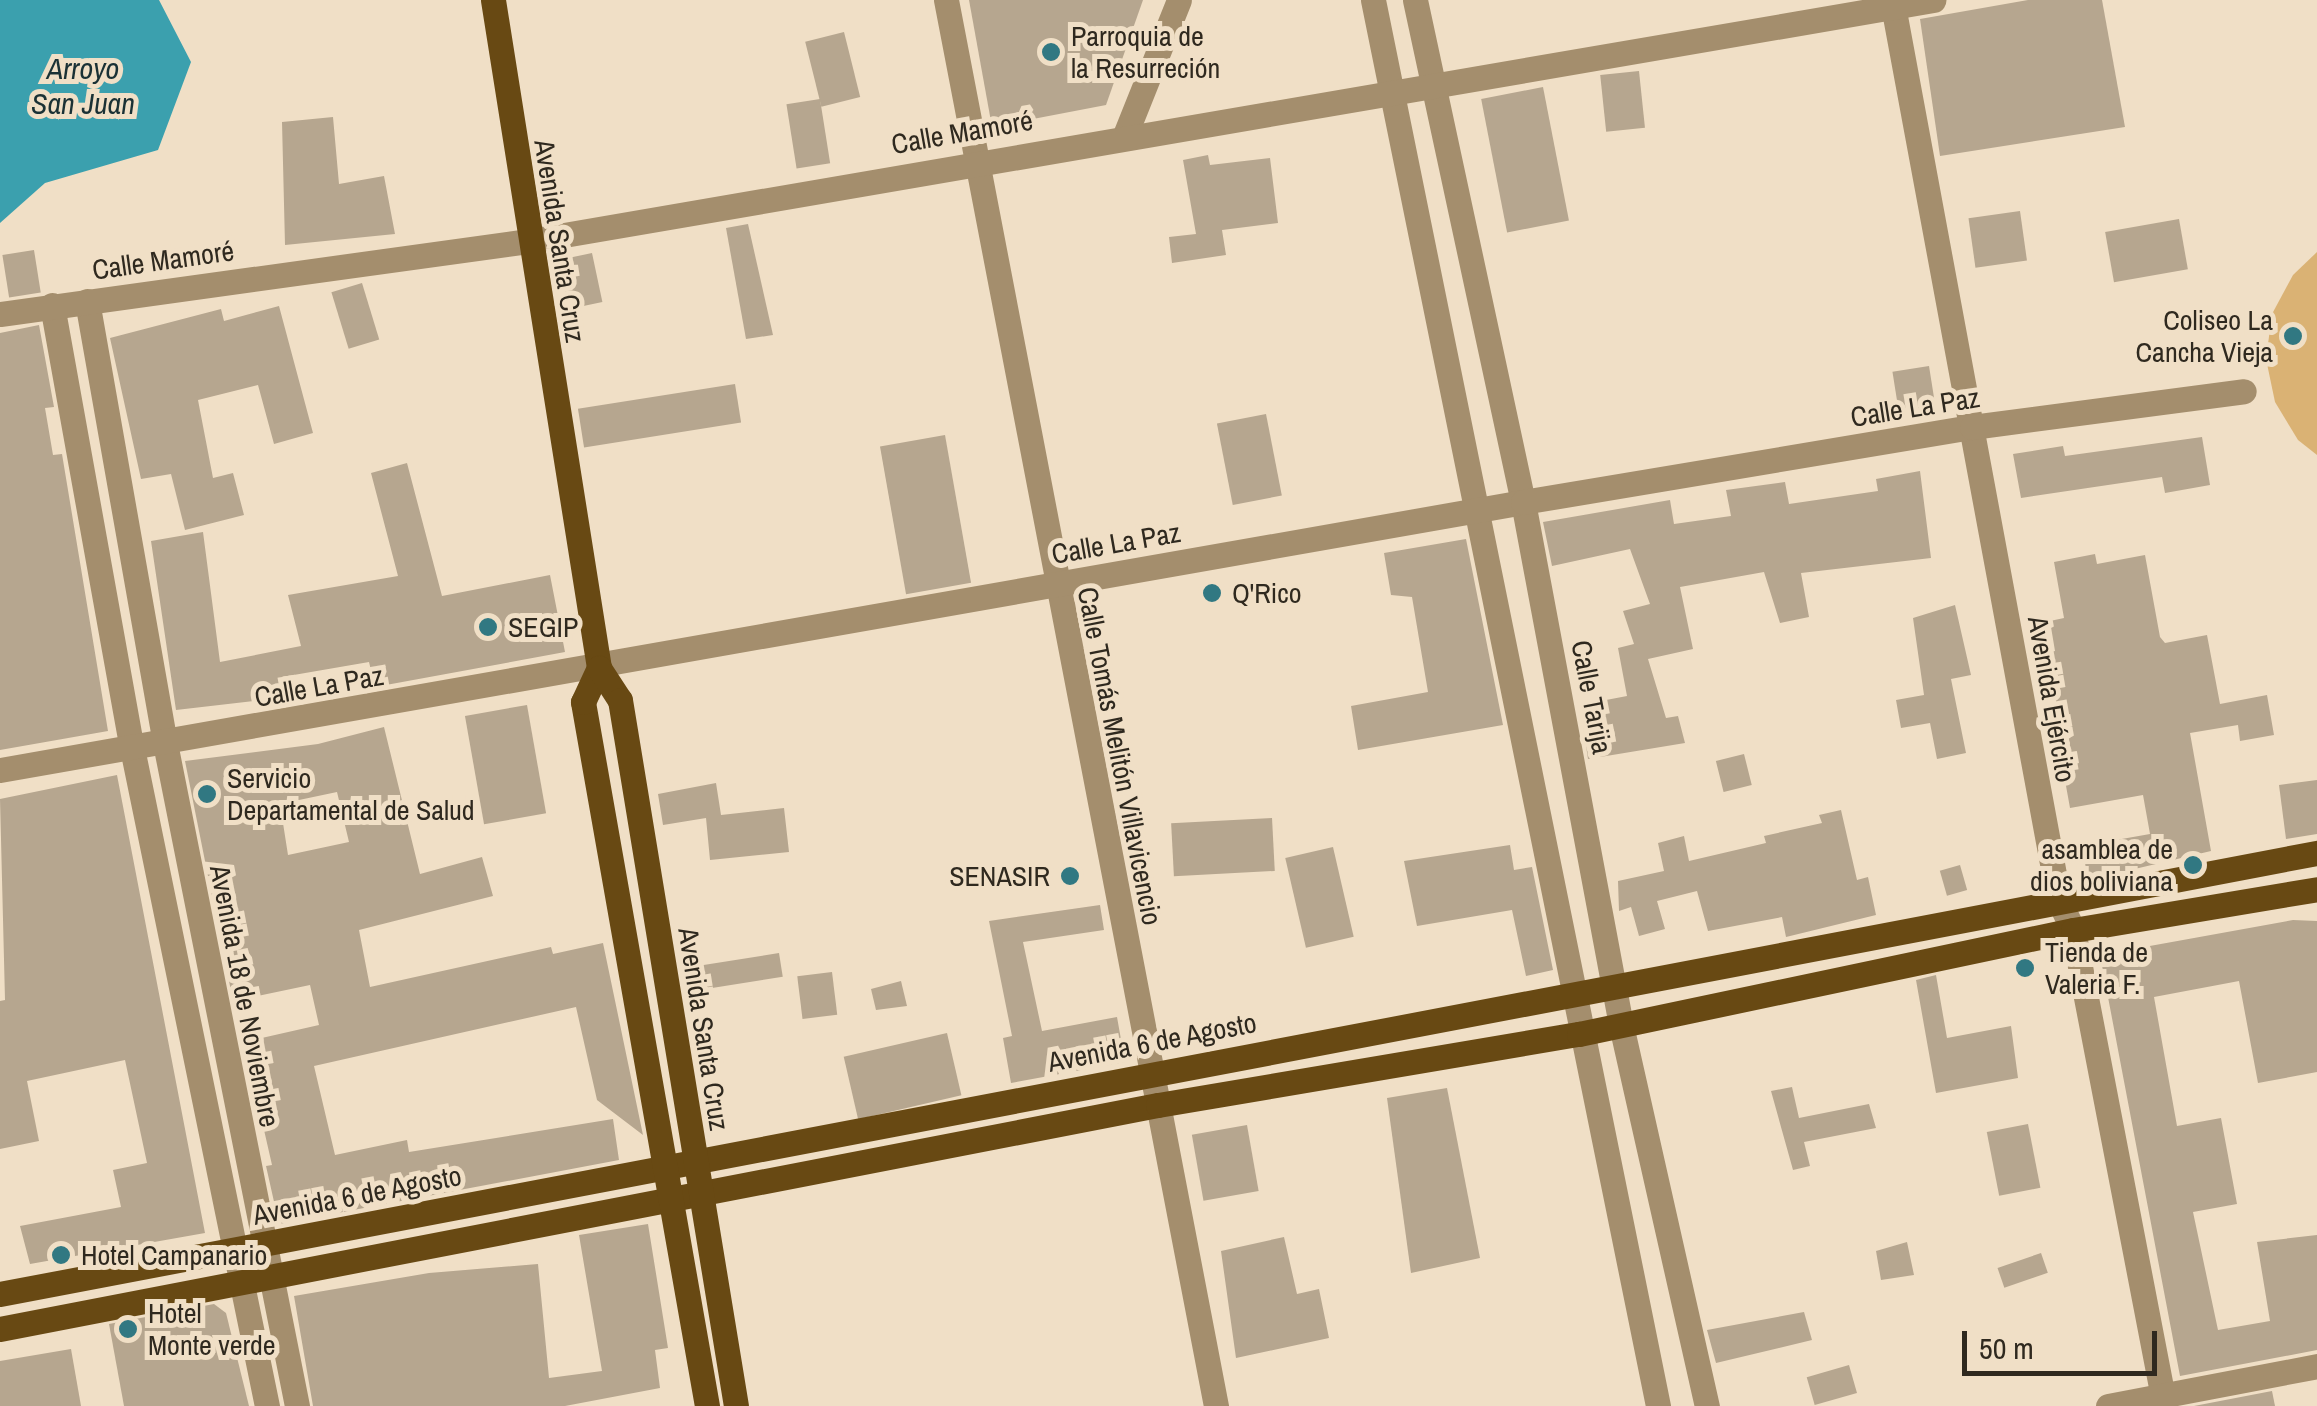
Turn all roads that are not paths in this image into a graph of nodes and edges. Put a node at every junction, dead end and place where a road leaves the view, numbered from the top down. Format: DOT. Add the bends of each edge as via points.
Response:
graph roads {
  1 [pos="493,0"];
  2 [pos="946,0"];
  3 [pos="1179,0"];
  4 [pos="1373,0"];
  5 [pos="1415,0"];
  6 [pos="1932,0"];
  7 [pos="1893,5"];
  8 [pos="1435,86"];
  9 [pos="1390,95"];
  10 [pos="1125,135"];
  11 [pos="977,159"];
  12 [pos="529,241"];
  13 [pos="87,301"];
  14 [pos="52,306"];
  15 [pos="0,314"];
  16 [pos="2244,391"];
  17 [pos="1972,428"];
  18 [pos="1523,502"];
  19 [pos="1481,512"];
  20 [pos="1055,583"];
  21 [pos="598,668"];
  22 [pos="165,743"];
  23 [pos="132,748"];
  24 [pos="0,770"];
  25 [pos="2317,853"];
  26 [pos="2317,889"];
  27 [pos="2058,900"];
  28 [pos="2073,930"];
  29 [pos="1617,985"];
  30 [pos="1575,990"];
  31 [pos="1621,1025"];
  32 [pos="1579,1034"];
  33 [pos="1153,1073"];
  34 [pos="1158,1105"];
  35 [pos="696,1162"];
  36 [pos="664,1168"];
  37 [pos="702,1197"];
  38 [pos="673,1203"];
  39 [pos="262,1243"];
  40 [pos="236,1248"];
  41 [pos="270,1277"];
  42 [pos="243,1282"];
  43 [pos="0,1294"];
  44 [pos="0,1329"];
  45 [pos="2317,1366"];
  46 [pos="2165,1401"];
  47 [pos="267,1406"];
  48 [pos="297,1406"];
  49 [pos="707,1406"];
  50 [pos="736,1406"];
  51 [pos="1216,1406"];
  52 [pos="1658,1406"];
  53 [pos="1707,1406"];
  54 [pos="2108,1406"];
  1 -- 12 [label="main road, Avenida Santa Cruz"];
  2 -- 11 [label="street, Calle Tomás Melitón Villavicencio"];
  3 -- 10 [label="street"];
  4 -- 9 [label="street"];
  5 -- 8 [label="street, Calle Tarija"];
  6 -- 7 [label="street, Calle Mamoré"];
  7 -- 8 [label="street, Calle Mamoré"];
  7 -- 17 [label="street, Avenida Ejército"];
  8 -- 9 [label="street, Calle Mamoré"];
  8 -- 18 [label="street, Calle Tarija"];
  9 -- 10 [label="street, Calle Mamoré"];
  9 -- 19 [label="street"];
  10 -- 11 [label="street, Calle Mamoré"];
  11 -- 12 [label="street, Calle Mamoré"];
  11 -- 20 [label="street, Calle Tomás Melitón Villavicencio"];
  12 -- 13 [label="street, Calle Mamoré"];
  12 -- 21 [label="main road, Avenida Santa Cruz"];
  13 -- 14 [label="street, Calle Mamoré"];
  13 -- 22 [label="street, Avenida 18 de Noviembre"];
  14 -- 15 [label="street, Calle Mamoré"];
  14 -- 23 [label="street"];
  16 -- 17 [label="street, Calle La Paz"];
  17 -- 18 [label="street, Calle La Paz"];
  17 -- 27 [label="street, Avenida Ejército"];
  18 -- 19 [label="street, Calle La Paz"];
  18 -- 29 [label="street, Calle Tarija"];
  19 -- 20 [label="street, Calle La Paz"];
  19 -- 30 [label="street"];
  20 -- 21 [label="street, Calle La Paz"];
  20 -- 33 [label="street, Calle Tomás Melitón Villavicencio"];
  21 -- 22 [label="street, Calle La Paz"];
  21 -- 35 [label="main road, Avenida Santa Cruz" via="620,700"];
  21 -- 36 [label="main road, Avenida Santa Cruz" via="583,702"];
  22 -- 23 [label="street, Calle La Paz"];
  22 -- 39 [label="street, Avenida 18 de Noviembre"];
  23 -- 24 [label="street, Calle La Paz"];
  23 -- 40 [label="street"];
  25 -- 27 [label="main road, Avenida 6 de Agosto"];
  26 -- 28 [label="main road"];
  27 -- 28 [label="street, Avenida Ejército"];
  27 -- 29 [label="main road, Avenida 6 de Agosto"];
  28 -- 31 [label="main road"];
  28 -- 46 [label="street, Avenida Ejército"];
  29 -- 30 [label="main road, Avenida 6 de Agosto"];
  29 -- 31 [label="street, Calle Tarija"];
  30 -- 32 [label="street"];
  30 -- 33 [label="main road, Avenida 6 de Agosto"];
  31 -- 32 [label="main road"];
  31 -- 53 [label="street, Calle Tarija"];
  32 -- 34 [label="main road"];
  32 -- 52 [label="street"];
  33 -- 34 [label="street, Calle Tomás Melitón Villavicencio"];
  33 -- 35 [label="main road, Avenida 6 de Agosto"];
  34 -- 37 [label="main road"];
  34 -- 51 [label="street, Calle Tomás Melitón Villavicencio"];
  35 -- 36 [label="main road, Avenida 6 de Agosto"];
  35 -- 37 [label="main road, Avenida Santa Cruz"];
  36 -- 38 [label="main road, Avenida Santa Cruz"];
  36 -- 39 [label="main road, Avenida 6 de Agosto"];
  37 -- 38 [label="main road"];
  37 -- 50 [label="main road, Avenida Santa Cruz"];
  38 -- 41 [label="main road"];
  38 -- 49 [label="main road, Avenida Santa Cruz"];
  39 -- 40 [label="main road, Avenida 6 de Agosto"];
  39 -- 41 [label="street, Avenida 18 de Noviembre"];
  40 -- 42 [label="street"];
  40 -- 43 [label="main road, Avenida 6 de Agosto"];
  41 -- 42 [label="main road"];
  41 -- 48 [label="street, Avenida 18 de Noviembre"];
  42 -- 44 [label="main road"];
  42 -- 47 [label="street"];
  45 -- 46 [label="street"];
  46 -- 54 [label="street"];
}
